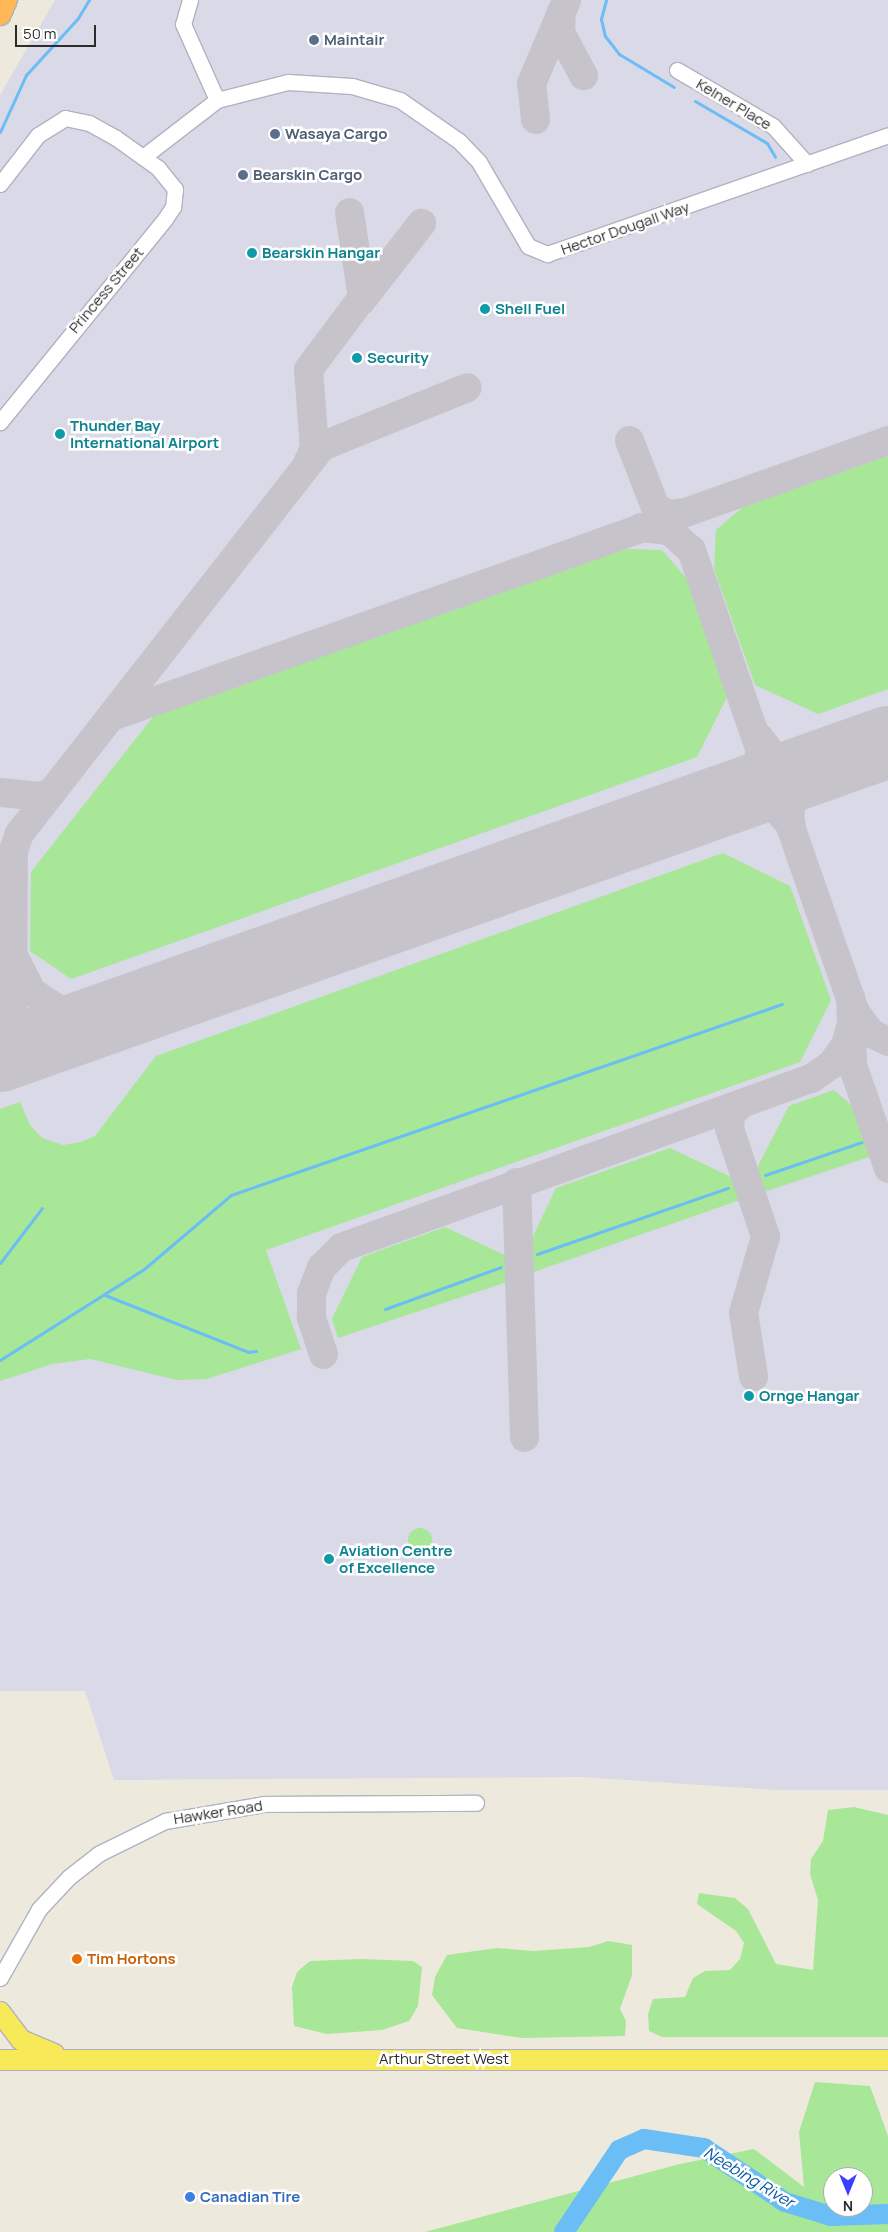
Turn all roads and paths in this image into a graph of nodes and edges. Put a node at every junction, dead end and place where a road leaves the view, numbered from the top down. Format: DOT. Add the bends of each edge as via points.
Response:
graph roads {
  1 [pos="6,0"];
  2 [pos="190,0"];
  3 [pos="0,14"];
  4 [pos="677,70"];
  5 [pos="217,100"];
  6 [pos="888,135"];
  7 [pos="143,158"];
  8 [pos="807,164"];
  9 [pos="0,184"];
  10 [pos="0,422"];
  11 [pos="476,1803"];
  12 [pos="0,1978"];
  13 [pos="0,2012"];
  14 [pos="71,2058"];
  15 [pos="0,2060"];
  16 [pos="888,2060"];
  1 -- 3 [label="highway"];
  2 -- 5 [label="street" via="183,24"];
  4 -- 8 [label="street, Kelner Place" via="773,126"];
  5 -- 7 [label="street"];
  5 -- 8 [label="street, Hector Dougall Way" via="310,81 352,86 400,100 459,141 479,162 517,232 528,246 546,254"];
  6 -- 8 [label="street, Hector Dougall Way"];
  7 -- 9 [label="street, Princess Street" via="89,123 65,118 38,135"];
  7 -- 10 [label="street, Princess Street" via="172,182 173,207"];
  11 -- 12 [label="street, Hawker Road" via="264,1804 165,1821 98,1854 69,1877 39,1909"];
  13 -- 14 [label="main road" via="21,2040"];
  14 -- 15 [label="main road, Arthur Street West"];
  14 -- 16 [label="main road, Arthur Street West"];
}
